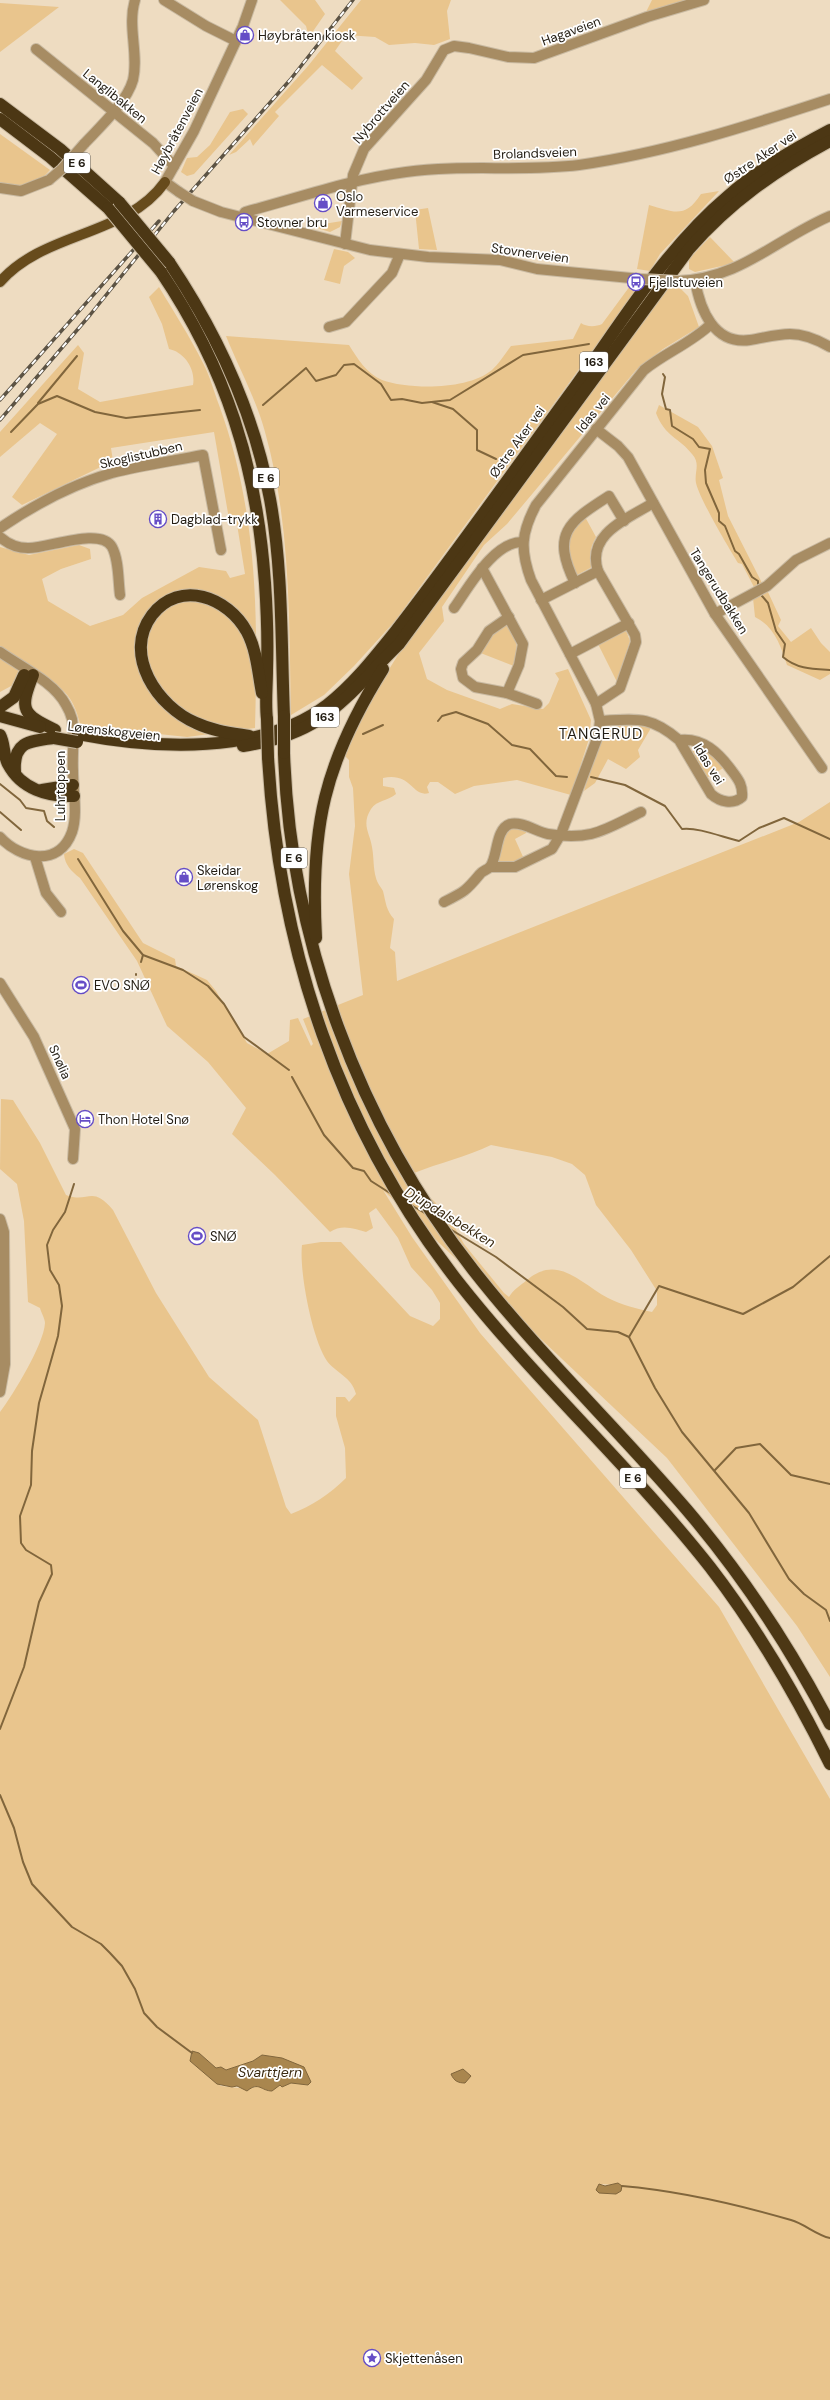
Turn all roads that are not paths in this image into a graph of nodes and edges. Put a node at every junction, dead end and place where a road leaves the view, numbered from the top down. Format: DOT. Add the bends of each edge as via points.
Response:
graph roads {
  1 [pos="135,0"];
  2 [pos="164,0"];
  3 [pos="252,0"];
  4 [pos="704,0"];
  5 [pos="236,41"];
  6 [pos="36,49"];
  7 [pos="444,50"];
  8 [pos="830,99"];
  9 [pos="0,104"];
  10 [pos="113,111"];
  11 [pos="0,119"];
  12 [pos="830,130"];
  13 [pos="830,141"];
  14 [pos="174,166"];
  15 [pos="165,182"];
  16 [pos="352,183"];
  17 [pos="0,188"];
  18 [pos="830,216"];
  19 [pos="242,218"];
  20 [pos="345,244"];
  21 [pos="400,254"];
  22 [pos="695,280"];
  23 [pos="0,282"];
  24 [pos="711,324"];
  25 [pos="329,327"];
  26 [pos="830,347"];
  27 [pos="596,429"];
  28 [pos="653,502"];
  29 [pos="624,521"];
  30 [pos="0,528"];
  31 [pos="0,537"];
  32 [pos="523,542"];
  33 [pos="830,543"];
  34 [pos="220,550"];
  35 [pos="482,568"];
  36 [pos="598,571"];
  37 [pos="575,583"];
  38 [pos="120,595"];
  39 [pos="541,600"];
  40 [pos="454,608"];
  41 [pos="716,614"];
  42 [pos="509,617"];
  43 [pos="629,623"];
  44 [pos="399,644"];
  45 [pos="0,652"];
  46 [pos="570,654"];
  47 [pos="30,673"];
  48 [pos="507,693"];
  49 [pos="538,704"];
  50 [pos="596,704"];
  51 [pos="0,707"];
  52 [pos="0,716"];
  53 [pos="266,717"];
  54 [pos="600,721"];
  55 [pos="0,723"];
  56 [pos="54,734"];
  57 [pos="0,735"];
  58 [pos="253,736"];
  59 [pos="679,740"];
  60 [pos="89,741"];
  61 [pos="214,743"];
  62 [pos="226,748"];
  63 [pos="822,768"];
  64 [pos="15,773"];
  65 [pos="73,791"];
  66 [pos="641,812"];
  67 [pos="561,834"];
  68 [pos="0,837"];
  69 [pos="47,855"];
  70 [pos="35,857"];
  71 [pos="490,867"];
  72 [pos="43,883"];
  73 [pos="444,902"];
  74 [pos="62,912"];
  75 [pos="318,960"];
  76 [pos="0,983"];
  77 [pos="73,1159"];
  78 [pos="0,1218"];
  79 [pos="0,1392"];
  80 [pos="830,1724"];
  81 [pos="830,1764"];
  1 -- 10 [label="street" via="132,10 133,81"];
  2 -- 5 [label="street"];
  3 -- 5 [label="street, Høybråtenveien"];
  4 -- 7 [label="street, Hagaveien" via="647,17 534,58 508,57 454,46"];
  5 -- 14 [label="street, Høybråtenveien" via="194,131"];
  6 -- 10 [label="street, Langlibakken"];
  7 -- 16 [label="street, Nybrottveien" via="426,80 367,143 355,166"];
  8 -- 16 [label="street, Brolandsveien" via="692,141 621,158 556,167 463,168 407,172"];
  9 -- 75 [label="highway, E 6, bridge" via="75,161 120,203 169,262 194,299 238,387 261,458 270,500 278,568 289,825 303,910"];
  10 -- 14 [label="street, Langlibakken" via="162,150"];
  10 -- 17 [label="street, bridge" via="62,169 49,180 20,191"];
  11 -- 53 [label="highway, E 6, bridge" via="50,157 108,208 161,272 194,324 217,371 248,461 259,523 265,583 268,660"];
  12 -- 58 [label="highway, Østre Aker vei / 163" via="750,178 693,230 646,290 406,619 356,678 308,717"];
  13 -- 44 [label="highway, Østre Aker vei / 163" via="756,185 723,213 690,249"];
  14 -- 15 [label="street, Høybråtenveien"];
  15 -- 19 [label="street, Stovnerveien, bridge" via="193,201"];
  15 -- 23 [label="main road, Høybråtenveien" via="159,191 134,210 39,251 18,264"];
  16 -- 19 [label="street, Brolandsveien" via="245,212"];
  16 -- 20 [label="street, Nybrottveien"];
  18 -- 22 [label="street" via="796,231 738,268"];
  19 -- 20 [label="street, Stovnerveien"];
  20 -- 21 [label="street, Stovnerveien"];
  21 -- 22 [label="street, Stovnerveien, bridge" via="500,260 537,269 678,281"];
  21 -- 25 [label="street" via="395,270 346,322"];
  22 -- 24 [label="street" via="702,309"];
  24 -- 26 [label="street" via="726,336 736,340 794,334 812,338"];
  24 -- 27 [label="street, Idas vei" via="644,370"];
  27 -- 28 [label="street, Tangerudbakken" via="628,457"];
  27 -- 32 [label="street, Idas vei" via="536,505 526,524"];
  28 -- 29 [label="street"];
  28 -- 41 [label="street, Tangerudbakken"];
  29 -- 36 [label="street" via="603,536 599,542 595,555"];
  29 -- 37 [label="street" via="609,496 574,521 567,531 563,551"];
  30 -- 34 [label="street, Skoglistubben" via="74,486 113,473 203,455"];
  31 -- 38 [label="street" via="12,545 29,548 88,537 107,542 114,551"];
  32 -- 35 [label="street" via="506,545"];
  32 -- 39 [label="street, Idas vei" via="525,564"];
  33 -- 41 [label="street" via="796,560 767,586"];
  35 -- 40 [label="street"];
  35 -- 42 [label="street"];
  36 -- 37 [label="street"];
  36 -- 43 [label="street"];
  37 -- 39 [label="street"];
  39 -- 46 [label="street, Idas vei"];
  41 -- 63 [label="street, Tangerudbakken"];
  42 -- 48 [label="street" via="523,644 519,665"];
  42 -- 48 [label="street" via="489,631 461,669 463,678 475,687"];
  43 -- 46 [label="street"];
  43 -- 50 [label="street" via="636,642 620,688"];
  44 -- 62 [label="highway, Østre Aker vei / 163" via="353,693 322,719 302,730 274,740"];
  44 -- 75 [label="highway" via="350,728 335,762 324,798 314,873"];
  45 -- 47 [label="street"];
  46 -- 50 [label="street, Idas vei"];
  47 -- 51 [label="highway" via="14,697"];
  47 -- 56 [label="highway" via="26,711 32,719"];
  47 -- 65 [label="street, Luhrtoppen" via="58,694 70,712"];
  48 -- 49 [label="street"];
  50 -- 54 [label="street, Idas vei"];
  52 -- 56 [label="highway, Lørenskogveien / 163"];
  53 -- 58 [label="highway, E 6" via="251,641 243,625 232,612 212,599 194,595 172,600 153,614 145,629 141,648 146,672 155,689 178,712 196,723 221,731"];
  53 -- 81 [label="highway, E 6, bridge" via="276,850 298,956 332,1062 380,1162 422,1232 460,1284 672,1521 718,1577 774,1660"];
  54 -- 59 [label="street, Idas vei" via="650,721"];
  54 -- 67 [label="street, Idas vei" via="592,754"];
  55 -- 56 [label="highway, Lørenskogveien / 163"];
  56 -- 60 [label="highway, Lørenskogveien / 163, bridge"];
  56 -- 64 [label="highway" via="23,745 14,757"];
  57 -- 64 [label="highway" via="8,764"];
  58 -- 61 [label="highway, Østre Aker vei / 163"];
  59 -- 59 [label="street, Idas vei" via="688,739 714,748 742,784 742,797 734,802 717,799 711,794"];
  60 -- 61 [label="highway, Lørenskogveien / 163"];
  60 -- 62 [label="highway, Lørenskogveien / 163" via="153,751"];
  64 -- 65 [label="highway" via="24,784 39,791"];
  65 -- 69 [label="street, Luhrtoppen" via="74,818 70,836 63,846"];
  66 -- 67 [label="street" via="594,834 580,837"];
  67 -- 71 [label="street, Idas vei" via="552,849 514,867"];
  67 -- 71 [label="street" via="548,834 509,824 502,830"];
  68 -- 70 [label="street, Luhrtoppen" via="18,852"];
  69 -- 70 [label="street, Luhrtoppen"];
  69 -- 72 [label="street"];
  70 -- 72 [label="street"];
  71 -- 73 [label="street" via="480,873 473,885 464,892"];
  72 -- 74 [label="street" via="49,899"];
  75 -- 80 [label="highway, E 6" via="341,1033 371,1104 402,1164 438,1222 508,1313 686,1509 724,1555 785,1644"];
  76 -- 77 [label="street, Snølia" via="34,1037 75,1129"];
  78 -- 79 [label="street" via="4,1232 5,1364"];
}
